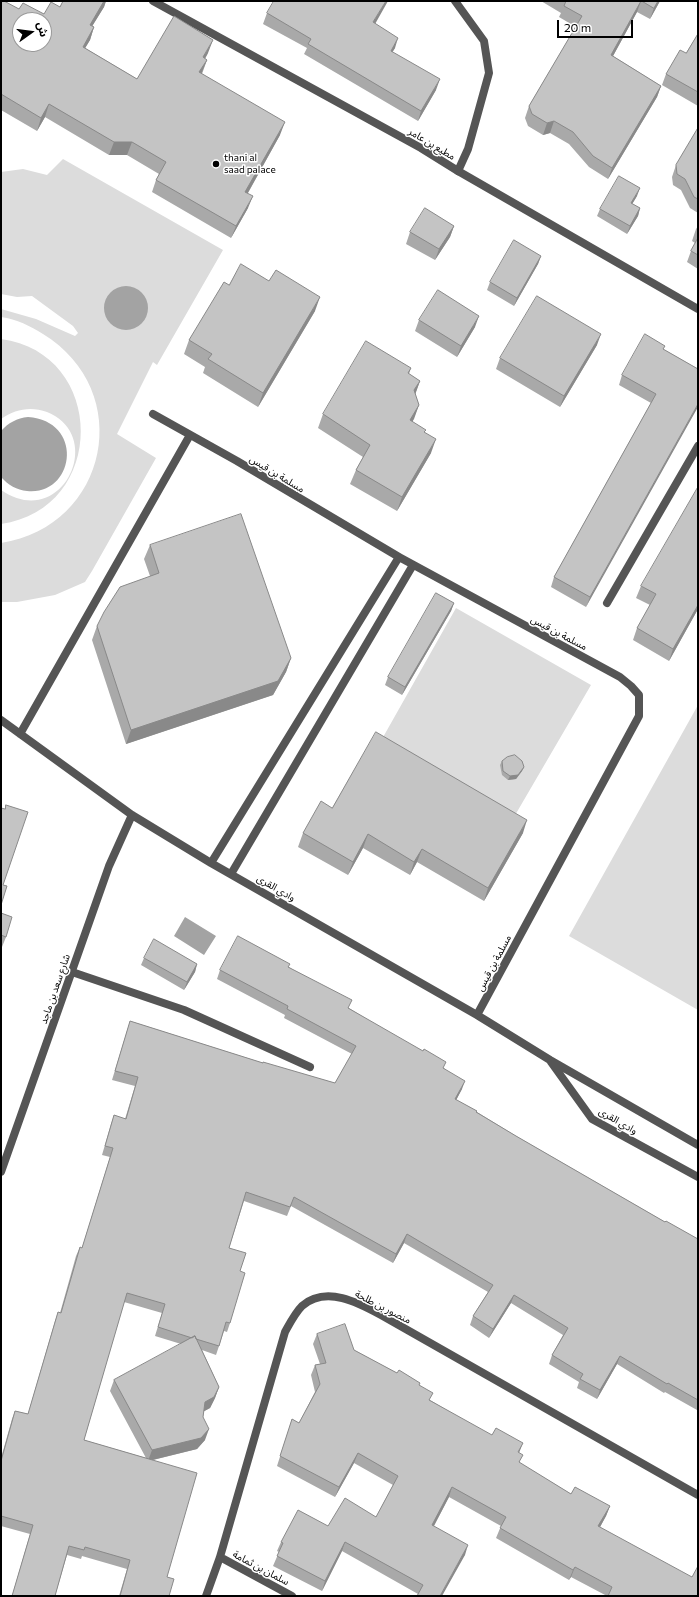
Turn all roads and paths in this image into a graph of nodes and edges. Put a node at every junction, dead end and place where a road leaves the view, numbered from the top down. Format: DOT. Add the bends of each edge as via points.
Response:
graph roads {
  1 [pos="153,1"];
  2 [pos="455,1"];
  3 [pos="458,171"];
  4 [pos="698,309"];
  5 [pos="153,414"];
  6 [pos="190,435"];
  7 [pos="698,446"];
  8 [pos="399,557"];
  9 [pos="412,565"];
  10 [pos="607,603"];
  11 [pos="1,720"];
  12 [pos="20,734"];
  13 [pos="132,815"];
  14 [pos="211,863"];
  15 [pos="231,874"];
  16 [pos="72,972"];
  17 [pos="477,1015"];
  18 [pos="550,1060"];
  19 [pos="310,1067"];
  20 [pos="689,1140"];
  21 [pos="698,1141"];
  22 [pos="698,1145"];
  23 [pos="1,1172"];
  24 [pos="698,1177"];
  25 [pos="698,1495"];
  26 [pos="220,1557"];
  27 [pos="206,1596"];
  28 [pos="292,1596"];
  1 -- 3 [label="street, مطيع بن عامر" via="421,148"];
  2 -- 3 [label="street" via="484,41 489,73 468,149"];
  3 -- 4 [label="street, مطيع بن عامر"];
  5 -- 6 [label="street, مسلمة بن قيس"];
  6 -- 8 [label="street, مسلمة بن قيس"];
  6 -- 12 [label="street"];
  7 -- 10 [label="street"];
  8 -- 9 [label="street, مسلمة بن قيس"];
  8 -- 14 [label="street"];
  9 -- 15 [label="street"];
  9 -- 17 [label="street, مسلمة بن قيس" via="620,677 638,696 639,716"];
  11 -- 12 [label="street, وادي القرى"];
  12 -- 13 [label="street, وادي القرى"];
  13 -- 14 [label="street, وادي القرى"];
  13 -- 16 [label="street, شارع سعد بن ماجد" via="109,866"];
  14 -- 15 [label="street, وادي القرى"];
  15 -- 17 [label="street, وادي القرى"];
  16 -- 19 [label="street" via="184,1010"];
  16 -- 23 [label="street, شارع سعد بن ماجد"];
  17 -- 18 [label="street, وادي القرى"];
  18 -- 20 [label="street, وادي القرى"];
  18 -- 24 [label="street, وادي القرى" via="592,1119"];
  20 -- 21 [label="street, وادي القرى"];
  20 -- 22 [label="street, وادي القرى"];
  25 -- 26 [label="street, منصور بن طلحة" via="381,1315 359,1304 327,1296 303,1305 285,1332"];
  26 -- 27 [label="street, منصور بن طلحة"];
  26 -- 28 [label="street, سلمان بن ثمامة"];
}
